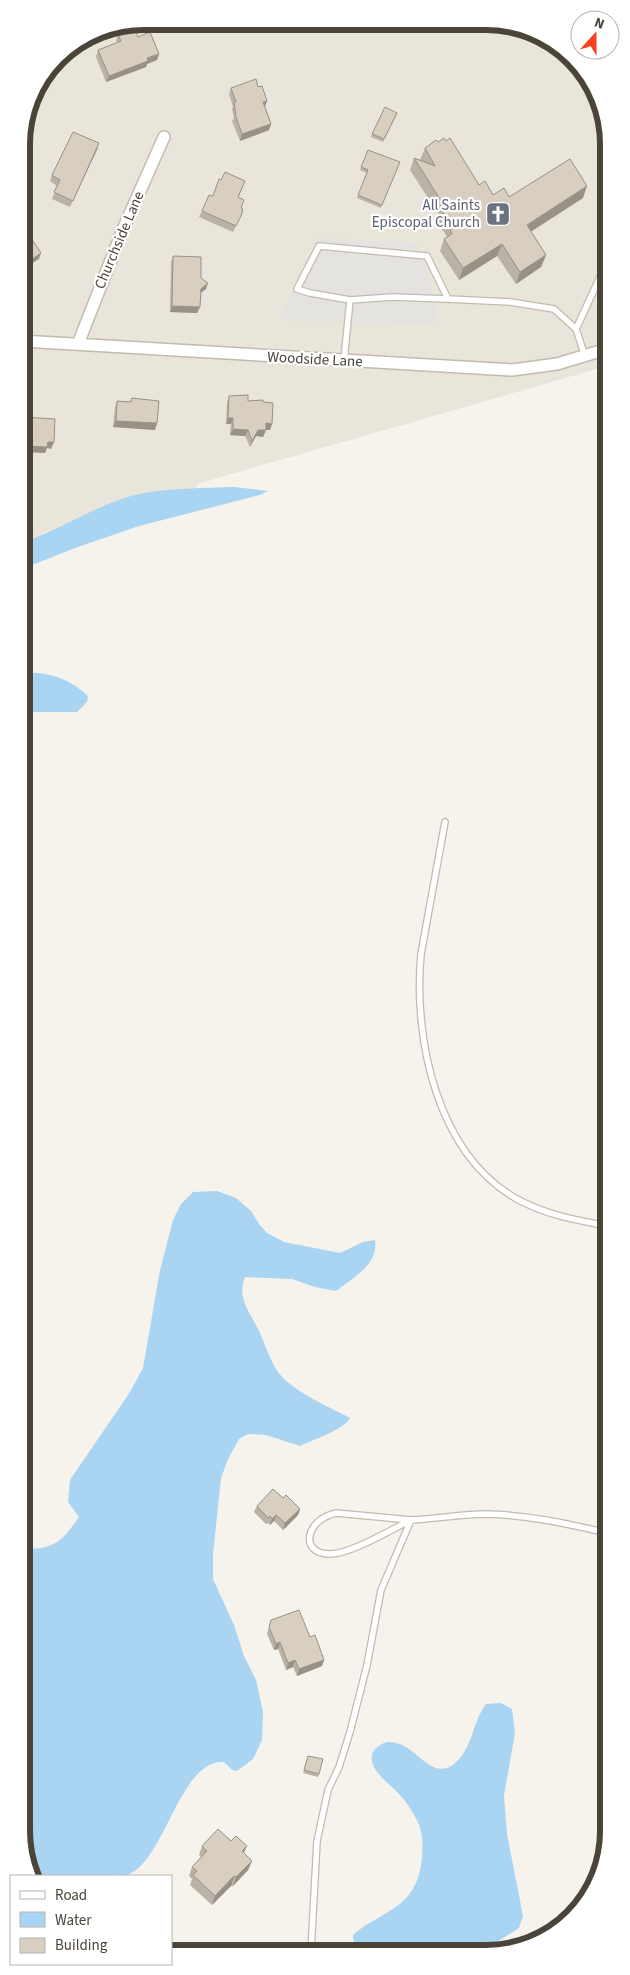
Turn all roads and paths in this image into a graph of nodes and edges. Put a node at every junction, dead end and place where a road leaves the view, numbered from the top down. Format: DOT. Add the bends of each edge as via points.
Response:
graph roads {
  1 [pos="164,137"];
  2 [pos="600,277"];
  3 [pos="448,299"];
  4 [pos="350,300"];
  5 [pos="576,329"];
  6 [pos="30,341"];
  7 [pos="78,344"];
  8 [pos="600,351"];
  9 [pos="585,356"];
  10 [pos="344,360"];
  11 [pos="445,822"];
  12 [pos="600,1224"];
  13 [pos="411,1520"];
  14 [pos="600,1531"];
  15 [pos="311,1945"];
  1 -- 7 [label="street, Churchside Lane"];
  2 -- 5 [label="lane"];
  3 -- 4 [label="lane" via="392,296"];
  3 -- 4 [label="lane" via="427,256 318,246 297,289"];
  3 -- 5 [label="lane" via="510,302 554,309"];
  4 -- 10 [label="lane"];
  5 -- 9 [label="lane"];
  6 -- 7 [label="street, Woodside Lane"];
  7 -- 10 [label="street, Woodside Lane"];
  8 -- 9 [label="street, Woodside Lane"];
  9 -- 10 [label="street, Woodside Lane" via="542,367 512,370"];
  11 -- 12 [label="lane" via="419,974 423,1038 442,1106 474,1162 501,1188 538,1210"];
  13 -- 13 [label="lane" via="336,1513 318,1521 309,1536 315,1549 322,1554 332,1554 356,1547"];
  13 -- 14 [label="lane" via="486,1514 550,1520"];
  13 -- 15 [label="lane" via="381,1590 350,1732 328,1790 317,1841"];
}
